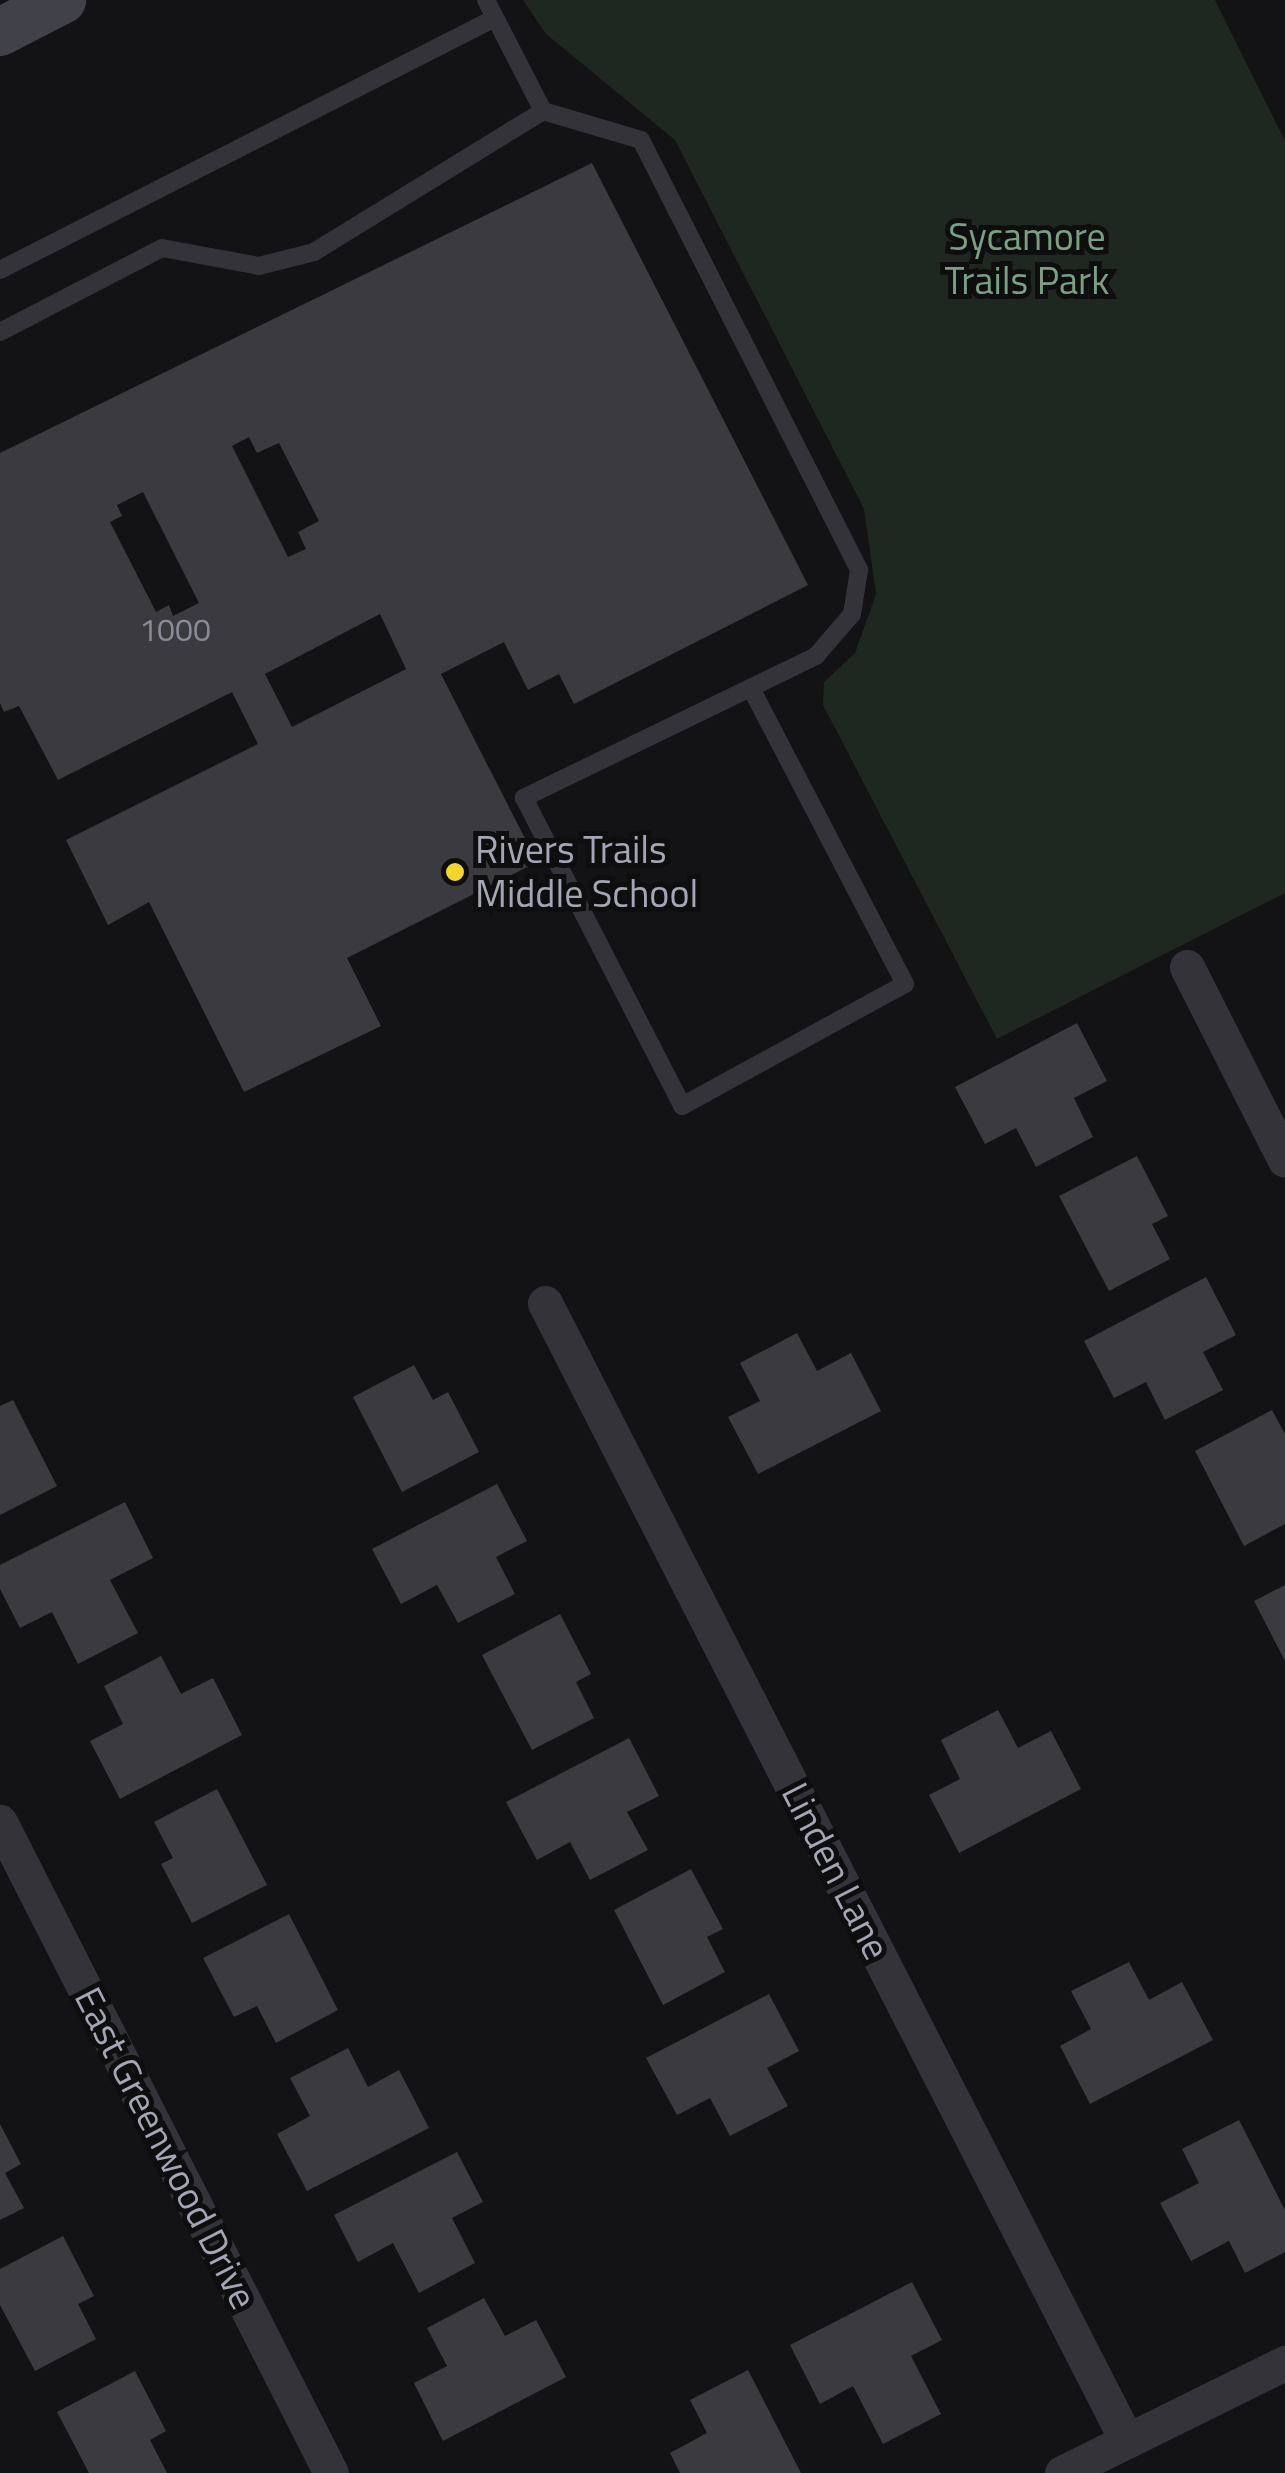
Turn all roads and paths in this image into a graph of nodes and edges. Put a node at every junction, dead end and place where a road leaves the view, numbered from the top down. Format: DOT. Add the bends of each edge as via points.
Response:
graph roads {
  1 [pos="62,0"];
  2 [pos="486,0"];
  3 [pos="495,18"];
  4 [pos="0,32"];
  5 [pos="542,111"];
  6 [pos="0,270"];
  7 [pos="0,332"];
  8 [pos="751,688"];
  9 [pos="1186,966"];
  10 [pos="1285,1160"];
  11 [pos="546,1303"];
  12 [pos="0,1822"];
  13 [pos="1285,2363"];
  14 [pos="1126,2439"];
  15 [pos="332,2473"];
  16 [pos="1062,2473"];
  1 -- 4 [label="main road"];
  2 -- 3 [label="lane"];
  3 -- 5 [label="lane"];
  3 -- 6 [label="lane"];
  5 -- 7 [label="lane" via="314,252 259,266 162,248"];
  5 -- 8 [label="lane" via="641,140 859,570 852,614 816,656"];
  8 -- 8 [label="lane" via="524,798 682,1106 905,984"];
  9 -- 10 [label="street"];
  11 -- 14 [label="street, Linden Lane"];
  12 -- 15 [label="street, East Greenwood Drive"];
  13 -- 14 [label="street"];
  14 -- 16 [label="street"];
}
